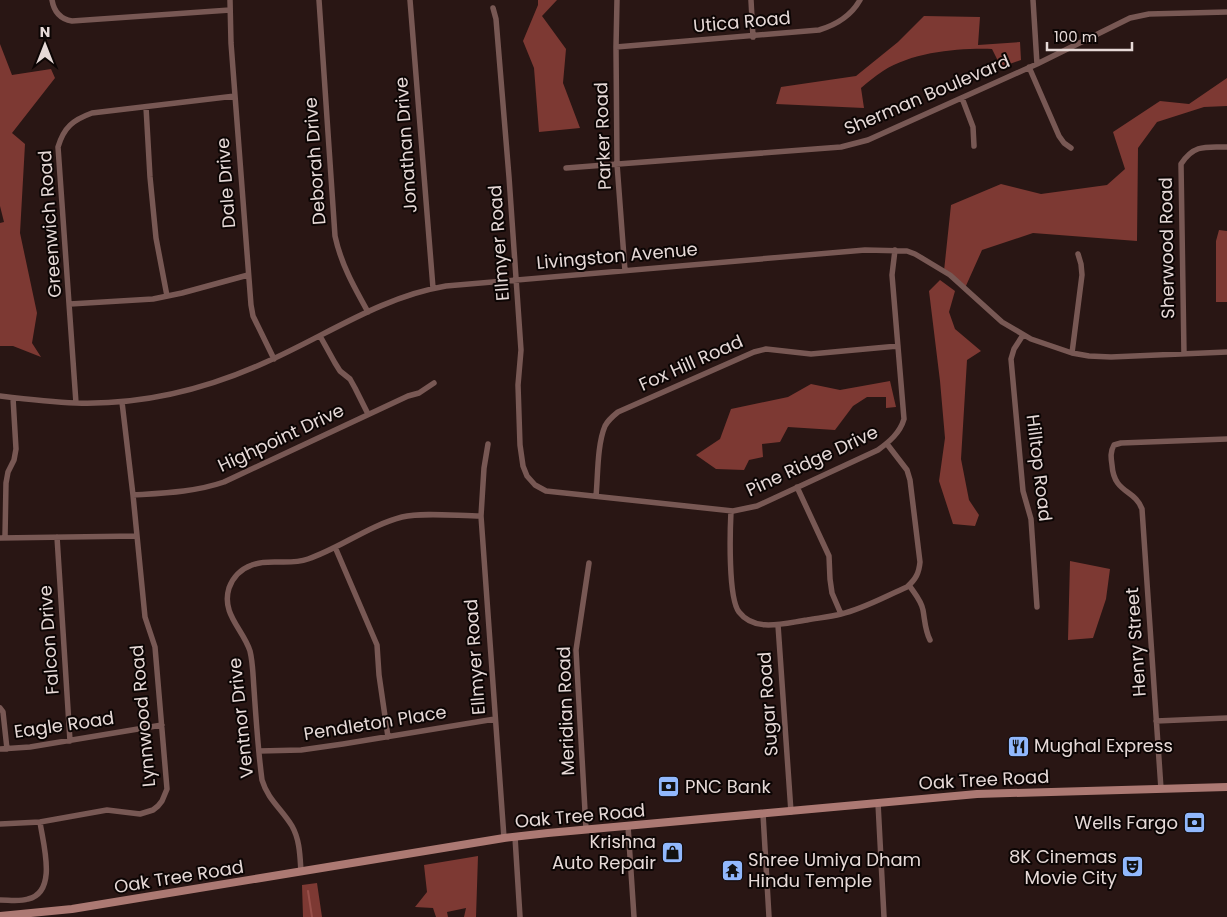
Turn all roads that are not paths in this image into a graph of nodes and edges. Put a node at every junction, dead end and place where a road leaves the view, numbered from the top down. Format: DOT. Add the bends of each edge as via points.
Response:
graph roads {
  1 [pos="52,0"];
  2 [pos="230,0"];
  3 [pos="319,0"];
  4 [pos="410,0"];
  5 [pos="617,0"];
  6 [pos="752,0"];
  7 [pos="860,0"];
  8 [pos="1033,0"];
  9 [pos="492,8"];
  10 [pos="230,10"];
  11 [pos="1227,12"];
  12 [pos="753,37"];
  13 [pos="616,47"];
  14 [pos="1037,64"];
  15 [pos="1030,67"];
  16 [pos="235,96"];
  17 [pos="962,98"];
  18 [pos="146,107"];
  19 [pos="974,146"];
  20 [pos="1227,147"];
  21 [pos="1072,148"];
  22 [pos="617,164"];
  23 [pos="566,168"];
  24 [pos="895,250"];
  25 [pos="1078,254"];
  26 [pos="625,271"];
  27 [pos="248,275"];
  28 [pos="517,280"];
  29 [pos="433,288"];
  30 [pos="167,296"];
  31 [pos="70,304"];
  32 [pos="368,312"];
  33 [pos="1023,335"];
  34 [pos="320,336"];
  35 [pos="898,346"];
  36 [pos="1227,352"];
  37 [pos="1072,353"];
  38 [pos="1184,354"];
  39 [pos="274,359"];
  40 [pos="434,383"];
  41 [pos="0,396"];
  42 [pos="13,398"];
  43 [pos="122,402"];
  44 [pos="76,403"];
  45 [pos="368,414"];
  46 [pos="1227,439"];
  47 [pos="488,444"];
  48 [pos="887,444"];
  49 [pos="527,476"];
  50 [pos="797,487"];
  51 [pos="133,495"];
  52 [pos="596,496"];
  53 [pos="731,511"];
  54 [pos="481,516"];
  55 [pos="137,536"];
  56 [pos="57,537"];
  57 [pos="3,538"];
  58 [pos="335,547"];
  59 [pos="589,563"];
  60 [pos="909,585"];
  61 [pos="1038,607"];
  62 [pos="841,614"];
  63 [pos="778,624"];
  64 [pos="930,640"];
  65 [pos="0,708"];
  66 [pos="1227,718"];
  67 [pos="494,719"];
  68 [pos="1156,720"];
  69 [pos="162,725"];
  70 [pos="388,737"];
  71 [pos="70,741"];
  72 [pos="0,749"];
  73 [pos="8,749"];
  74 [pos="259,751"];
  75 [pos="1227,786"];
  76 [pos="1161,789"];
  77 [pos="878,803"];
  78 [pos="791,812"];
  79 [pos="763,814"];
  80 [pos="40,822"];
  81 [pos="0,824"];
  82 [pos="628,826"];
  83 [pos="586,829"];
  84 [pos="515,837"];
  85 [pos="504,838"];
  86 [pos="301,872"];
  87 [pos="0,900"];
  88 [pos="1,916"];
  89 [pos="18,916"];
  90 [pos="520,917"];
  91 [pos="634,917"];
  92 [pos="769,917"];
  93 [pos="884,917"];
  1 -- 10 [label="street" via="59,16 77,21"];
  2 -- 10 [label="street, Dale Drive"];
  3 -- 32 [label="street, Deborah Drive" via="335,236 347,275"];
  4 -- 29 [label="street, Jonathan Drive"];
  5 -- 13 [label="street, Parker Road"];
  6 -- 12 [label="street"];
  7 -- 12 [label="street, Utica Road" via="842,21 830,27"];
  8 -- 14 [label="street"];
  9 -- 28 [label="street, Ellmyer Road" via="496,19"];
  10 -- 16 [label="street, Dale Drive"];
  11 -- 14 [label="street, Sherman Boulevard" via="1137,16"];
  12 -- 13 [label="street, Utica Road"];
  13 -- 22 [label="street, Parker Road"];
  14 -- 15 [label="street, Sherman Boulevard"];
  15 -- 17 [label="street, Sherman Boulevard"];
  15 -- 21 [label="street" via="1059,136"];
  16 -- 18 [label="street, Greenwich Road"];
  16 -- 27 [label="street, Dale Drive"];
  17 -- 19 [label="street" via="973,127"];
  17 -- 22 [label="street, Sherman Boulevard" via="868,140 841,147"];
  18 -- 30 [label="street" via="156,238"];
  18 -- 31 [label="street, Greenwich Road" via="92,113 74,122 62,135 58,147"];
  20 -- 38 [label="street, Sherwood Road" via="1199,148 1191,151 1181,164"];
  22 -- 23 [label="street, Sherman Boulevard"];
  22 -- 26 [label="street, Parker Road"];
  24 -- 26 [label="street, Livingston Avenue"];
  24 -- 33 [label="street, Livingston Avenue" via="915,254 950,275 1002,322"];
  24 -- 35 [label="street, Pine Ridge Drive" via="892,275"];
  25 -- 37 [label="street" via="1082,275"];
  26 -- 28 [label="street, Livingston Avenue"];
  27 -- 30 [label="street"];
  27 -- 39 [label="street, Dale Drive" via="253,316"];
  28 -- 29 [label="street, Livingston Avenue"];
  28 -- 49 [label="street, Ellmyer Road" via="521,350 518,423 522,466"];
  29 -- 32 [label="street, Livingston Avenue"];
  30 -- 31 [label="street"];
  31 -- 44 [label="street, Greenwich Road"];
  32 -- 34 [label="street, Livingston Avenue"];
  33 -- 37 [label="street, Livingston Avenue"];
  33 -- 61 [label="street, Hilltop Road" via="1012,359 1023,491 1031,519"];
  34 -- 39 [label="street, Livingston Avenue"];
  34 -- 45 [label="street" via="334,363 350,379"];
  35 -- 48 [label="street, Pine Ridge Drive" via="904,419"];
  35 -- 52 [label="street, Fox Hill Road" via="811,354 766,349 618,412 605,426 601,440"];
  36 -- 38 [label="street, Livingston Avenue"];
  37 -- 38 [label="street, Livingston Avenue" via="1111,357"];
  39 -- 43 [label="street, Livingston Avenue" via="182,393"];
  40 -- 45 [label="street, Highpoint Drive" via="419,393"];
  41 -- 42 [label="street, Livingston Avenue"];
  42 -- 44 [label="street, Livingston Avenue"];
  42 -- 57 [label="street" via="16,448 6,483"];
  43 -- 44 [label="street, Livingston Avenue"];
  43 -- 51 [label="street, Lynnwood Road"];
  45 -- 51 [label="street, Highpoint Drive" via="224,482 206,488"];
  46 -- 68 [label="street, Henry Street" via="1121,443 1114,445 1111,454 1112,473 1119,486 1140,504 1143,516"];
  47 -- 54 [label="street, Ellmyer Road"];
  48 -- 50 [label="street, Pine Ridge Drive"];
  48 -- 60 [label="street" via="910,480 920,562 915,580"];
  49 -- 52 [label="street, Pine Ridge Drive" via="546,490"];
  50 -- 53 [label="street, Pine Ridge Drive" via="757,506"];
  50 -- 62 [label="street" via="829,556 832,593"];
  51 -- 55 [label="street, Lynnwood Road"];
  52 -- 53 [label="street, Pine Ridge Drive"];
  53 -- 63 [label="street" via="729,550 734,604 748,620 759,624"];
  54 -- 58 [label="street, Ventnor Drive" via="402,517"];
  54 -- 67 [label="street, Ellmyer Road"];
  55 -- 56 [label="street"];
  55 -- 69 [label="street, Lynnwood Road" via="145,617 155,647"];
  56 -- 57 [label="street"];
  56 -- 71 [label="street, Falcon Drive"];
  58 -- 70 [label="street" via="377,645"];
  58 -- 74 [label="street, Ventnor Drive" via="301,562 264,562 249,566 236,575 229,589 227,604 230,614 250,651"];
  59 -- 83 [label="street, Meridian Road" via="576,650"];
  60 -- 62 [label="street"];
  60 -- 64 [label="street" via="921,604"];
  62 -- 63 [label="street"];
  63 -- 78 [label="street, Sugar Road"];
  65 -- 73 [label="street"];
  66 -- 68 [label="street"];
  67 -- 70 [label="street, Pendleton Place"];
  67 -- 85 [label="street, Ellmyer Road"];
  68 -- 76 [label="street, Henry Street"];
  69 -- 71 [label="street, Eagle Road"];
  69 -- 80 [label="street, Lynnwood Road" via="167,783 165,795 158,806 140,814 107,810"];
  70 -- 74 [label="street, Pendleton Place" via="301,750"];
  71 -- 73 [label="street, Eagle Road"];
  72 -- 73 [label="street, Eagle Road"];
  74 -- 86 [label="street, Ventnor Drive" via="265,790 292,826"];
  75 -- 76 [label="main road, Oak Tree Road"];
  76 -- 77 [label="main road, Oak Tree Road" via="977,794"];
  77 -- 78 [label="main road, Oak Tree Road"];
  77 -- 93 [label="street"];
  78 -- 79 [label="main road, Oak Tree Road"];
  79 -- 82 [label="main road, Oak Tree Road"];
  79 -- 92 [label="street"];
  80 -- 81 [label="street, Lynnwood Road"];
  80 -- 87 [label="street" via="47,877 45,885 38,895 30,899"];
  82 -- 83 [label="main road, Oak Tree Road"];
  82 -- 91 [label="street"];
  83 -- 84 [label="main road, Oak Tree Road"];
  84 -- 85 [label="main road, Oak Tree Road"];
  84 -- 90 [label="street"];
  85 -- 86 [label="main road, Oak Tree Road"];
  86 -- 89 [label="main road, Oak Tree Road"];
  88 -- 89 [label="main road, Oak Tree Road"];
}
